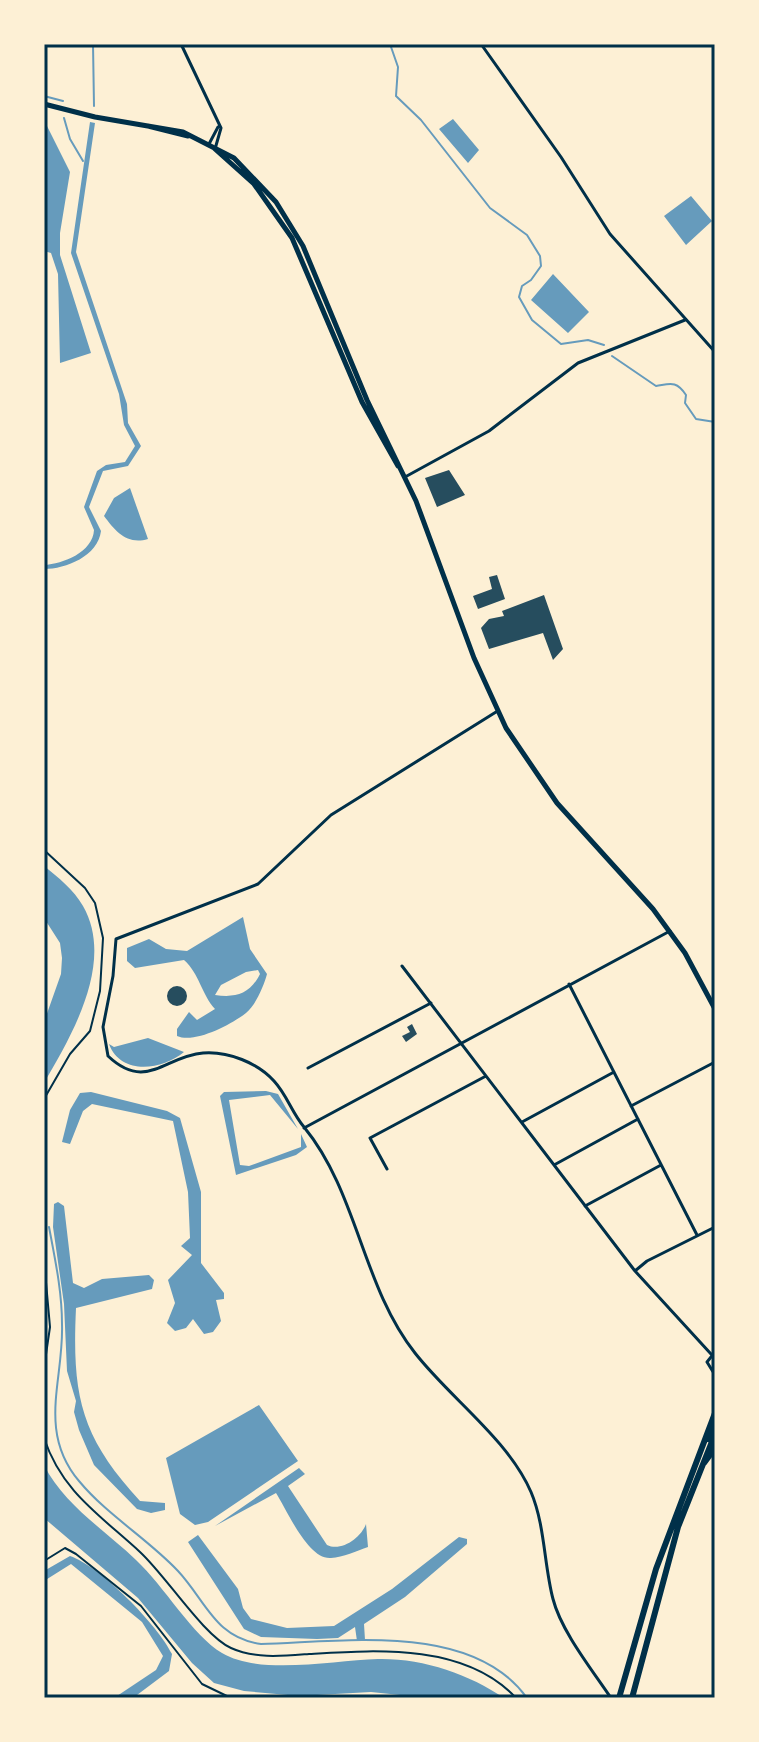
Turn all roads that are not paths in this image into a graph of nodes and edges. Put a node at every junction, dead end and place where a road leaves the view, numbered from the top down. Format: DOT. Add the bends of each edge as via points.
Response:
graph roads {
  1 [pos="181,44"];
  2 [pos="481,44"];
  3 [pos="44,104"];
  4 [pos="218,123"];
  5 [pos="208,145"];
  6 [pos="215,149"];
  7 [pos="685,320"];
  8 [pos="715,352"];
  9 [pos="405,477"];
  10 [pos="498,711"];
  11 [pos="44,850"];
  12 [pos="670,931"];
  13 [pos="402,966"];
  14 [pos="569,984"];
  15 [pos="712,998"];
  16 [pos="431,1003"];
  17 [pos="715,1009"];
  18 [pos="460,1041"];
  19 [pos="715,1062"];
  20 [pos="308,1068"];
  21 [pos="614,1072"];
  22 [pos="486,1076"];
  23 [pos="44,1099"];
  24 [pos="631,1106"];
  25 [pos="638,1119"];
  26 [pos="522,1123"];
  27 [pos="304,1128"];
  28 [pos="554,1165"];
  29 [pos="661,1165"];
  30 [pos="387,1169"];
  31 [pos="585,1206"];
  32 [pos="715,1227"];
  33 [pos="697,1235"];
  34 [pos="44,1260"];
  35 [pos="635,1271"];
  36 [pos="713,1353"];
  37 [pos="44,1368"];
  38 [pos="715,1375"];
  39 [pos="715,1413"];
  40 [pos="715,1425"];
  41 [pos="715,1434"];
  42 [pos="44,1438"];
  43 [pos="715,1448"];
  44 [pos="695,1470"];
  45 [pos="516,1698"];
  46 [pos="611,1698"];
  47 [pos="619,1698"];
  48 [pos="632,1698"];
  1 -- 4 [label="street"];
  2 -- 7 [label="street" via="610,234"];
  3 -- 5 [label="main road"];
  4 -- 5 [label="street"];
  4 -- 6 [label="street" via="222,133"];
  5 -- 6 [label="main road"];
  6 -- 9 [label="main road" via="254,184 297,245 367,412"];
  7 -- 8 [label="street"];
  7 -- 9 [label="street" via="578,363 489,431"];
  9 -- 10 [label="main road"];
  10 -- 12 [label="main road" via="546,789"];
  10 -- 27 [label="street" via="331,815 258,884 116,939 103,1027 108,1056 143,1072 203,1053 239,1058 276,1082"];
  11 -- 23 [label="lane" via="85,888 95,903 103,938 100,991 90,1031"];
  12 -- 14 [label="street"];
  12 -- 15 [label="main road"];
  13 -- 16 [label="street"];
  14 -- 18 [label="street"];
  14 -- 21 [label="street"];
  15 -- 17 [label="main road"];
  16 -- 18 [label="street"];
  16 -- 20 [label="street"];
  18 -- 22 [label="street"];
  18 -- 27 [label="street"];
  19 -- 24 [label="street"];
  21 -- 24 [label="street"];
  21 -- 26 [label="street"];
  22 -- 26 [label="street"];
  22 -- 30 [label="street" via="370,1138"];
  24 -- 25 [label="street"];
  25 -- 28 [label="street"];
  25 -- 29 [label="street"];
  26 -- 28 [label="street"];
  27 -- 46 [label="street" via="341,1184 376,1283 408,1343 490,1435 531,1492 556,1607"];
  28 -- 31 [label="street"];
  29 -- 31 [label="street"];
  29 -- 33 [label="street"];
  31 -- 35 [label="street"];
  32 -- 33 [label="street"];
  33 -- 35 [label="street"];
  34 -- 37 [label="lane" via="50,1327"];
  35 -- 36 [label="street"];
  36 -- 38 [label="street" via="707,1366"];
  39 -- 44 [label="highway"];
  40 -- 44 [label="highway"];
  41 -- 44 [label="highway"];
  42 -- 45 [label="lane" via="52,1463 70,1489 167,1578 208,1632 228,1647 256,1655 413,1653 483,1674"];
  43 -- 44 [label="highway"];
  44 -- 47 [label="highway" via="656,1569"];
  44 -- 48 [label="highway"];
}
